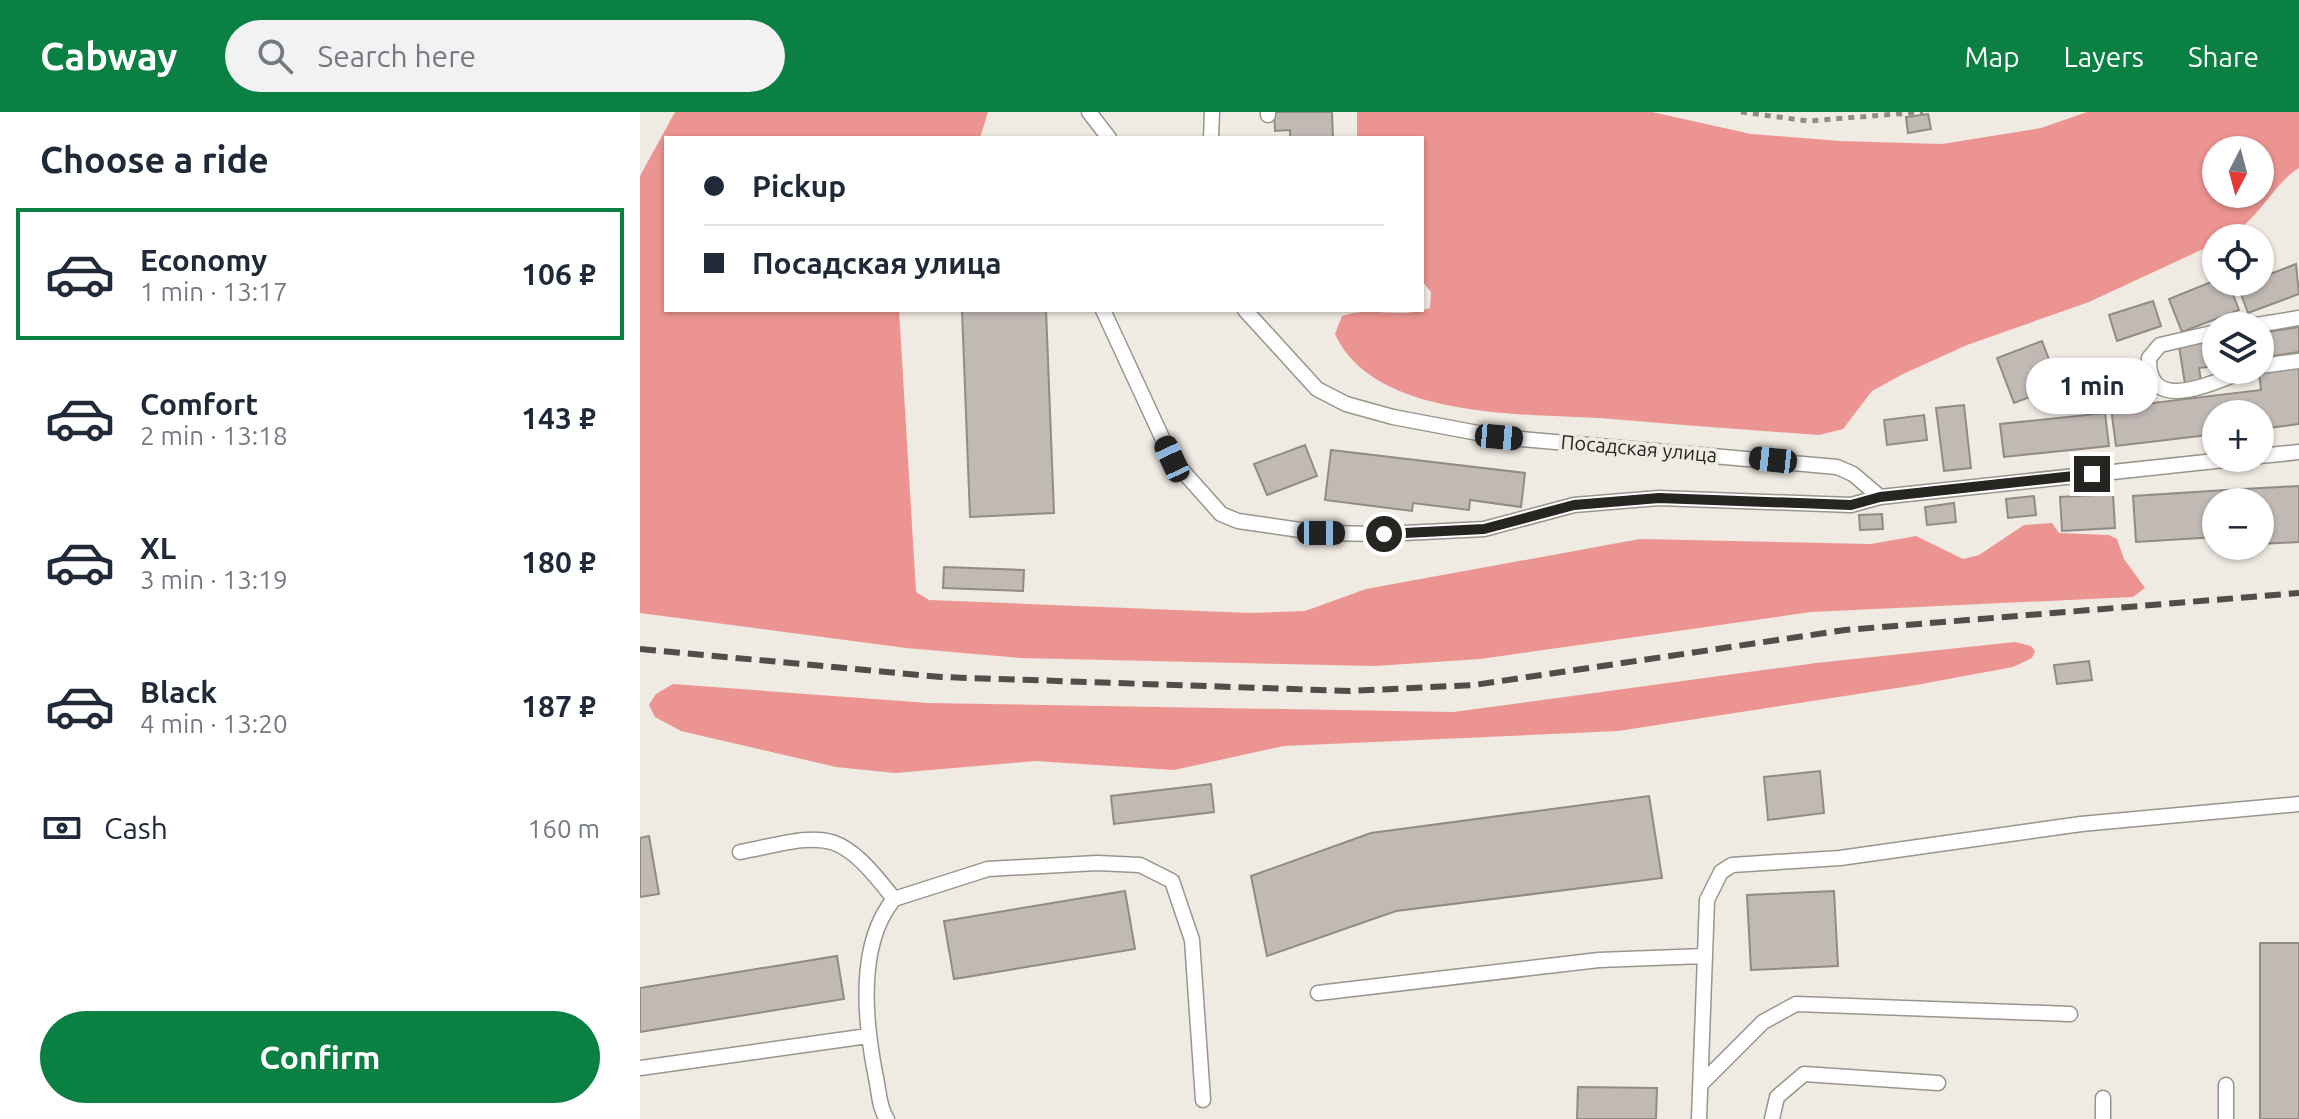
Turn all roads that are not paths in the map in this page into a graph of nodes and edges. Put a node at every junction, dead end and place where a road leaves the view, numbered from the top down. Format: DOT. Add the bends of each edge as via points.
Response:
graph roads {
  1 [pos="1089,112"];
  2 [pos="1212,112"];
  3 [pos="1107,136"];
  4 [pos="1211,136"];
  5 [pos="1104,312"];
  6 [pos="1247,312"];
  7 [pos="2299,318"];
  8 [pos="2274,322"];
  9 [pos="2202,335"];
  10 [pos="2299,361"];
  11 [pos="2274,364"];
  12 [pos="2206,384"];
  13 [pos="2299,452"];
  14 [pos="2274,455"];
  15 [pos="2202,462"];
  16 [pos="1880,497"];
  17 [pos="2299,804"];
  18 [pos="740,852"];
  19 [pos="894,899"];
  20 [pos="1704,956"];
  21 [pos="1318,993"];
  22 [pos="2070,1014"];
  23 [pos="868,1036"];
  24 [pos="640,1068"];
  25 [pos="1938,1083"];
  26 [pos="1700,1085"];
  27 [pos="2226,1085"];
  28 [pos="2103,1098"];
  29 [pos="1203,1100"];
  30 [pos="887,1119"];
  31 [pos="1699,1119"];
  32 [pos="1772,1119"];
  33 [pos="2103,1119"];
  34 [pos="2226,1119"];
  1 -- 3 [label="lane"];
  2 -- 4 [label="lane"];
  5 -- 16 [label="lane" via="1172,459 1221,514 1238,521 1321,533 1384,534 1484,529 1574,505 1659,498 1851,505"];
  6 -- 16 [label="lane, Посадская улица" via="1317,389 1346,404 1499,437 1837,467"];
  7 -- 8 [label="lane"];
  9 -- 12 [label="lane" via="2160,345 2149,358 2150,378 2167,391"];
  10 -- 11 [label="lane"];
  13 -- 14 [label="lane"];
  15 -- 16 [label="lane"];
  17 -- 20 [label="lane" via="2081,824 1840,858 1732,865 1721,872 1707,900"];
  18 -- 19 [label="lane" via="816,837 841,844 868,865"];
  19 -- 23 [label="lane" via="880,921 869,964"];
  19 -- 29 [label="lane" via="988,869 1140,865 1172,881 1192,940"];
  20 -- 21 [label="lane" via="1599,960"];
  20 -- 26 [label="lane"];
  22 -- 26 [label="lane" via="1796,1004 1763,1022"];
  23 -- 24 [label="lane"];
  23 -- 30 [label="lane"];
  25 -- 32 [label="lane" via="1804,1074 1777,1097"];
  26 -- 31 [label="lane"];
  27 -- 34 [label="lane"];
  28 -- 33 [label="lane"];
}
